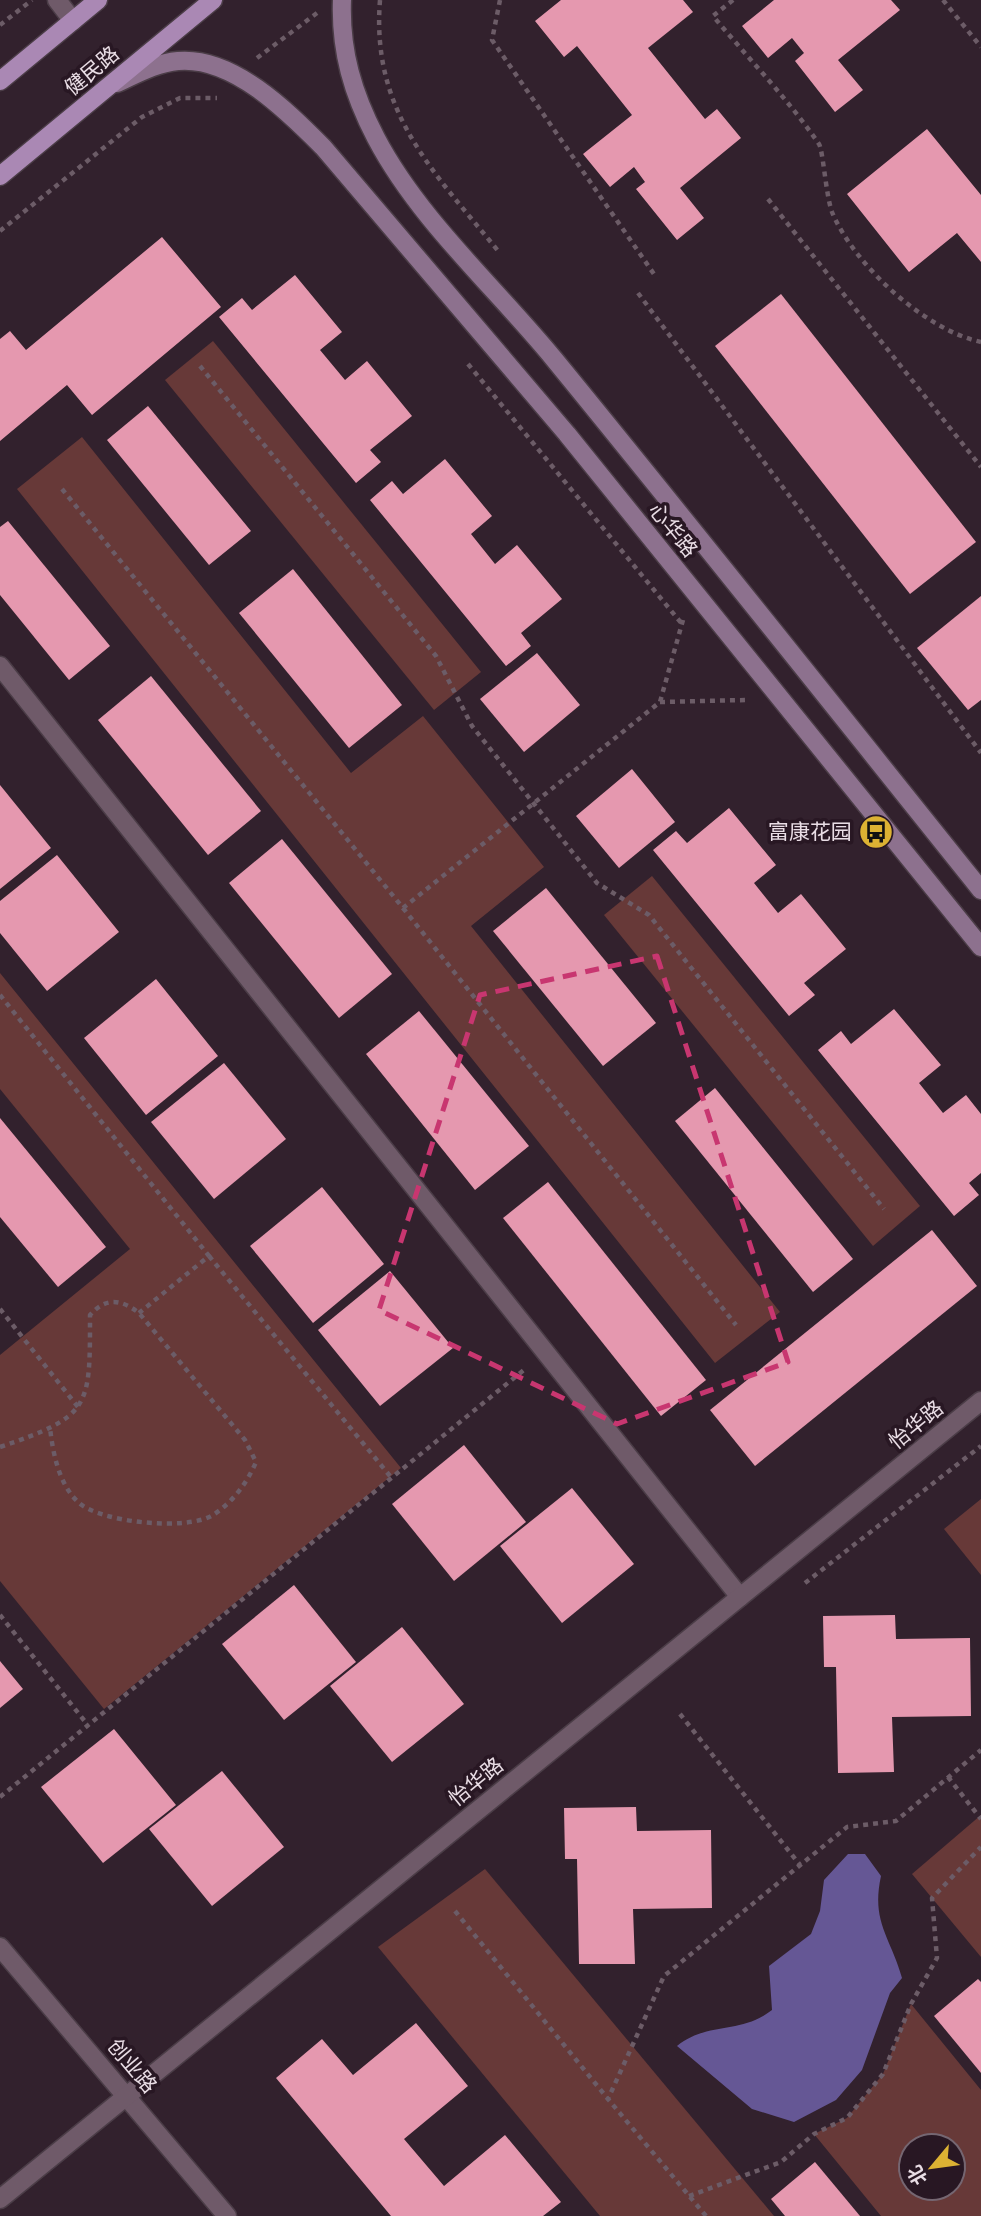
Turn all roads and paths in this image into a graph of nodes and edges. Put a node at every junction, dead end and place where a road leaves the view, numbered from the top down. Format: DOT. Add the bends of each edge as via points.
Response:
graph roads {
  1 [pos="32,0"];
  2 [pos="57,0"];
  3 [pos="98,0"];
  4 [pos="213,0"];
  5 [pos="342,0"];
  6 [pos="380,0"];
  7 [pos="500,0"];
  8 [pos="733,0"];
  9 [pos="943,0"];
  10 [pos="325,8"];
  11 [pos="73,21"];
  12 [pos="0,25"];
  13 [pos="981,47"];
  14 [pos="233,76"];
  15 [pos="0,81"];
  16 [pos="109,87"];
  17 [pos="217,98"];
  18 [pos="228,103"];
  19 [pos="0,176"];
  20 [pos="768,198"];
  21 [pos="0,231"];
  22 [pos="505,260"];
  23 [pos="656,277"];
  24 [pos="638,293"];
  25 [pos="981,342"];
  26 [pos="462,356"];
  27 [pos="200,366"];
  28 [pos="981,467"];
  29 [pos="62,489"];
  30 [pos="692,589"];
  31 [pos="682,624"];
  32 [pos="0,666"];
  33 [pos="781,699"];
  34 [pos="660,702"];
  35 [pos="981,752"];
  36 [pos="534,802"];
  37 [pos="981,890"];
  38 [pos="403,908"];
  39 [pos="981,947"];
  40 [pos="0,995"];
  41 [pos="884,1209"];
  42 [pos="209,1256"];
  43 [pos="0,1309"];
  44 [pos="139,1313"];
  45 [pos="736,1325"];
  46 [pos="545,1353"];
  47 [pos="981,1401"];
  48 [pos="78,1407"];
  49 [pos="50,1429"];
  50 [pos="0,1447"];
  51 [pos="390,1476"];
  52 [pos="740,1597"];
  53 [pos="0,1615"];
  54 [pos="680,1714"];
  55 [pos="87,1724"];
  56 [pos="981,1750"];
  57 [pos="948,1777"];
  58 [pos="0,1797"];
  59 [pos="981,1819"];
  60 [pos="981,1847"];
  61 [pos="800,1865"];
  62 [pos="455,1911"];
  63 [pos="0,1947"];
  64 [pos="128,2095"];
  65 [pos="608,2099"];
  66 [pos="689,2196"];
  67 [pos="0,2199"];
  68 [pos="227,2216"];
  69 [pos="706,2216"];
  1 -- 12 [label="path"];
  2 -- 11 [label="street"];
  3 -- 11 [label="main road"];
  4 -- 16 [label="main road, 健民路"];
  5 -- 37 [label="street, 心华路" via="341,32 353,90 407,189 553,357"];
  6 -- 22 [label="path" via="384,78 404,127 430,168"];
  7 -- 23 [label="path" via="492,40"];
  8 -- 25 [label="path" via="713,16 821,147 823,178 833,213 858,251 885,285 918,313 958,337"];
  9 -- 13 [label="path"];
  10 -- 14 [label="path"];
  11 -- 15 [label="main road"];
  14 -- 16 [label="street, 心华路" via="217,67 180,61 151,67"];
  14 -- 17 [label="path"];
  14 -- 30 [label="street, 心华路" via="259,89 323,147"];
  16 -- 19 [label="main road, 健民路"];
  17 -- 18 [label="path"];
  17 -- 21 [label="path" via="180,98 142,117"];
  20 -- 28 [label="path"];
  24 -- 35 [label="path"];
  26 -- 31 [label="path"];
  27 -- 36 [label="path" via="436,656 472,726"];
  29 -- 38 [label="path"];
  30 -- 31 [label="path"];
  30 -- 33 [label="street, 心华路"];
  31 -- 34 [label="path"];
  32 -- 46 [label="street"];
  33 -- 34 [label="path"];
  33 -- 39 [label="street, 心华路"];
  34 -- 36 [label="path"];
  36 -- 38 [label="path"];
  36 -- 41 [label="path" via="597,883 649,915"];
  38 -- 45 [label="path"];
  40 -- 42 [label="path"];
  42 -- 44 [label="path"];
  42 -- 51 [label="path"];
  43 -- 48 [label="path"];
  44 -- 48 [label="path" via="127,1304 111,1301 90,1315 92,1364 88,1389"];
  44 -- 49 [label="path" via="246,1440 256,1462 246,1485 212,1516 182,1522 141,1522 96,1513 79,1503 65,1483"];
  46 -- 51 [label="path"];
  46 -- 52 [label="street"];
  47 -- 52 [label="street, 怡华路"];
  48 -- 49 [label="path"];
  49 -- 50 [label="path"];
  51 -- 55 [label="path"];
  52 -- 64 [label="street, 怡华路"];
  53 -- 55 [label="path"];
  54 -- 61 [label="path"];
  55 -- 58 [label="path"];
  56 -- 57 [label="path"];
  57 -- 59 [label="path"];
  57 -- 61 [label="path" via="896,1821 847,1827"];
  60 -- 66 [label="path" via="932,1898 937,1958 883,2074 847,2118 814,2134 782,2162"];
  61 -- 65 [label="path" via="664,1976"];
  62 -- 65 [label="path"];
  63 -- 64 [label="street, 创业路"];
  64 -- 67 [label="street, 怡华路"];
  64 -- 68 [label="street, 创业路"];
  65 -- 66 [label="path"];
  66 -- 69 [label="path"];
}
